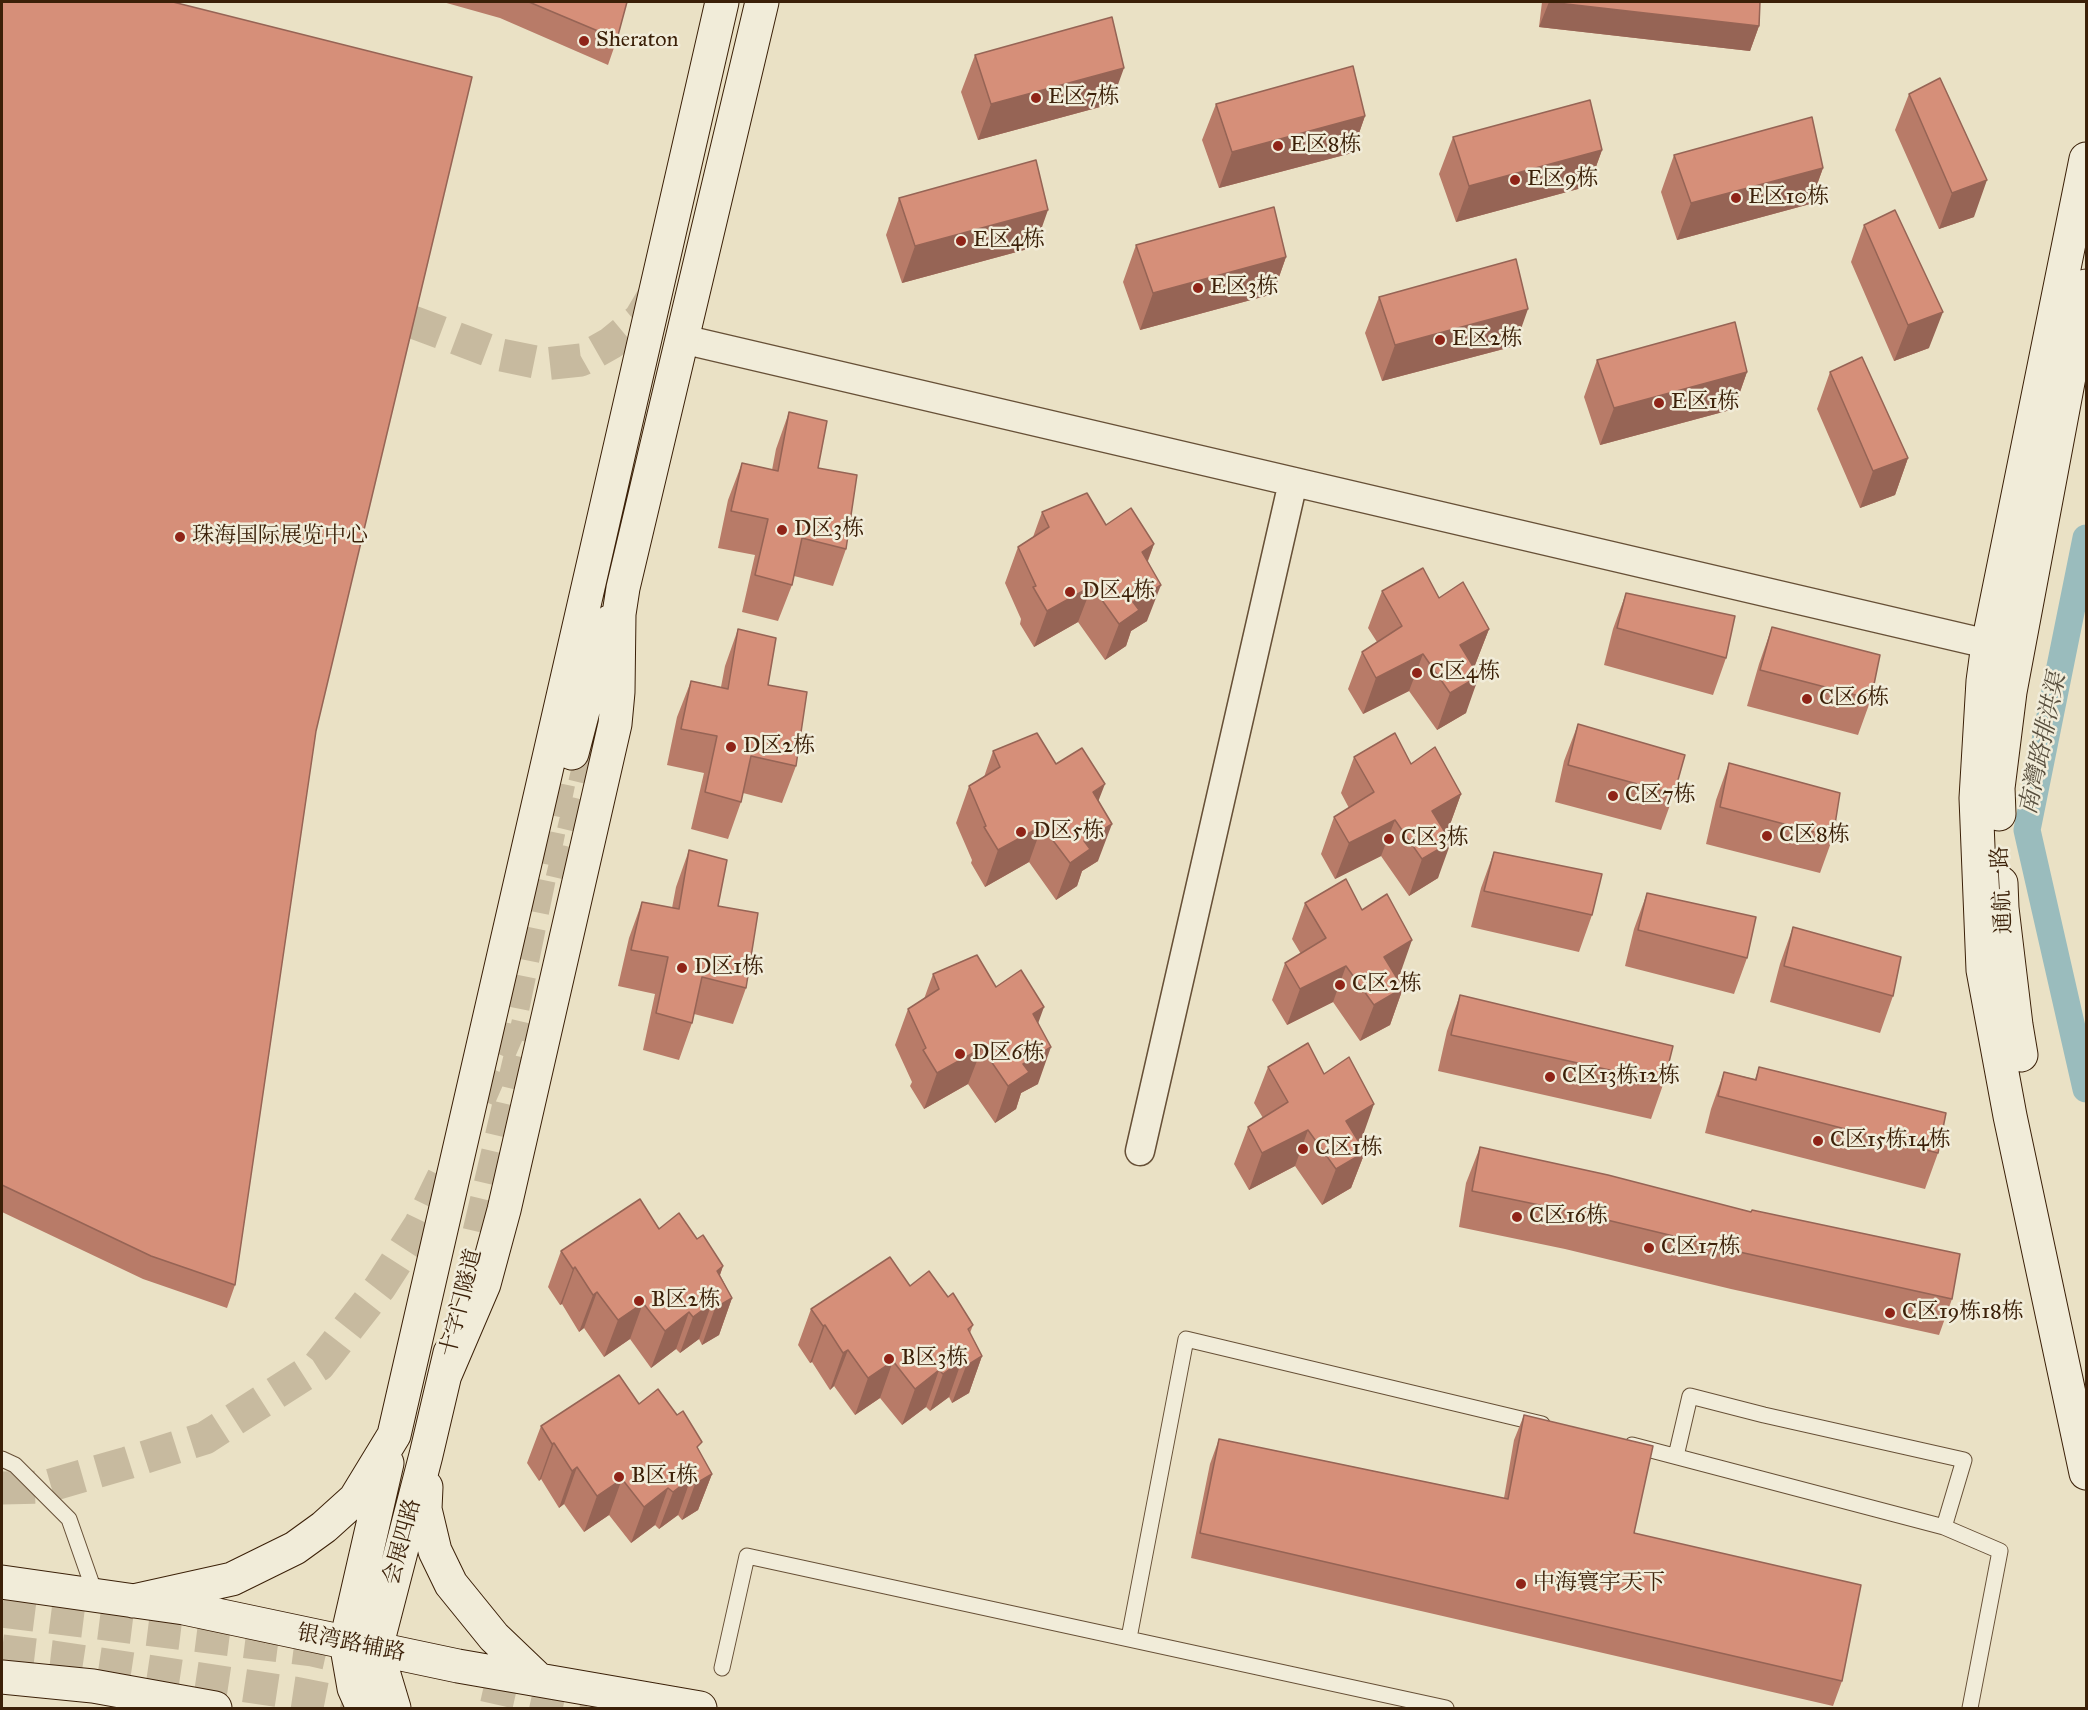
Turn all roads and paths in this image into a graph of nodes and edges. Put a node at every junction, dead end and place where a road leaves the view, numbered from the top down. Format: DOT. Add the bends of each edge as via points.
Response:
graph roads {
  1 [pos="722,2"];
  2 [pos="762,2"];
  3 [pos="2086,159"];
  4 [pos="2086,286"];
  5 [pos="682,339"];
  6 [pos="1293,482"];
  7 [pos="623,588"];
  8 [pos="1988,644"];
  9 [pos="1140,1151"];
  10 [pos="479,1232"];
  11 [pos="445,1375"];
  12 [pos="2086,1387"];
  13 [pos="1559,1428"];
  14 [pos="394,1435"];
  15 [pos="1617,1442"];
  16 [pos="426,1455"];
  17 [pos="1676,1456"];
  18 [pos="2,1459"];
  19 [pos="2086,1473"];
  20 [pos="1944,1527"];
  21 [pos="2,1582"];
  22 [pos="96,1596"];
  23 [pos="133,1601"];
  24 [pos="1129,1638"];
  25 [pos="361,1645"];
  26 [pos="722,1668"];
  27 [pos="2,1677"];
  28 [pos="539,1680"];
  29 [pos="215,1708"];
  30 [pos="363,1708"];
  31 [pos="394,1708"];
  32 [pos="700,1708"];
  33 [pos="1446,1708"];
  34 [pos="1970,1708"];
  1 -- 14 [label="main road, 会展四路"];
  2 -- 5 [label="main road"];
  3 -- 8 [label="main road"];
  4 -- 12 [label="main road, 通航一路" via="2010,692 1998,788 2002,908 2016,1025"];
  5 -- 6 [label="street"];
  5 -- 7 [label="main road"];
  6 -- 8 [label="street"];
  6 -- 9 [label="street"];
  7 -- 11 [label="main road" via="596,661 447,1251 443,1311"];
  7 -- 11 [label="main road" via="618,692 610,747 495,1248"];
  8 -- 19 [label="main road" via="1976,798 1983,970"];
  10 -- 11 [label="main road, 十字门隧道"];
  11 -- 16 [label="main road, 会展四路"];
  13 -- 24 [label="lane" via="1186,1339"];
  14 -- 23 [label="main road" via="355,1499 295,1548 232,1579"];
  14 -- 25 [label="main road, 会展四路"];
  15 -- 17 [label="lane"];
  16 -- 25 [label="main road, 会展四路"];
  16 -- 28 [label="main road" via="425,1509 435,1551 451,1584 494,1637"];
  17 -- 20 [label="lane"];
  17 -- 20 [label="lane" via="1690,1396 1964,1460"];
  18 -- 22 [label="lane" via="15,1465 69,1519"];
  20 -- 34 [label="lane" via="2000,1551"];
  21 -- 22 [label="main road, 银湾路辅路"];
  22 -- 23 [label="main road, 银湾路辅路"];
  23 -- 25 [label="main road, 银湾路辅路"];
  24 -- 26 [label="lane" via="747,1556"];
  24 -- 33 [label="lane"];
  25 -- 28 [label="main road, 银湾路辅路"];
  25 -- 30 [label="main road" via="354,1688"];
  25 -- 31 [label="main road, 会展四路"];
  27 -- 29 [label="main road" via="93,1686"];
  28 -- 32 [label="main road, 银湾路辅路"];
}
